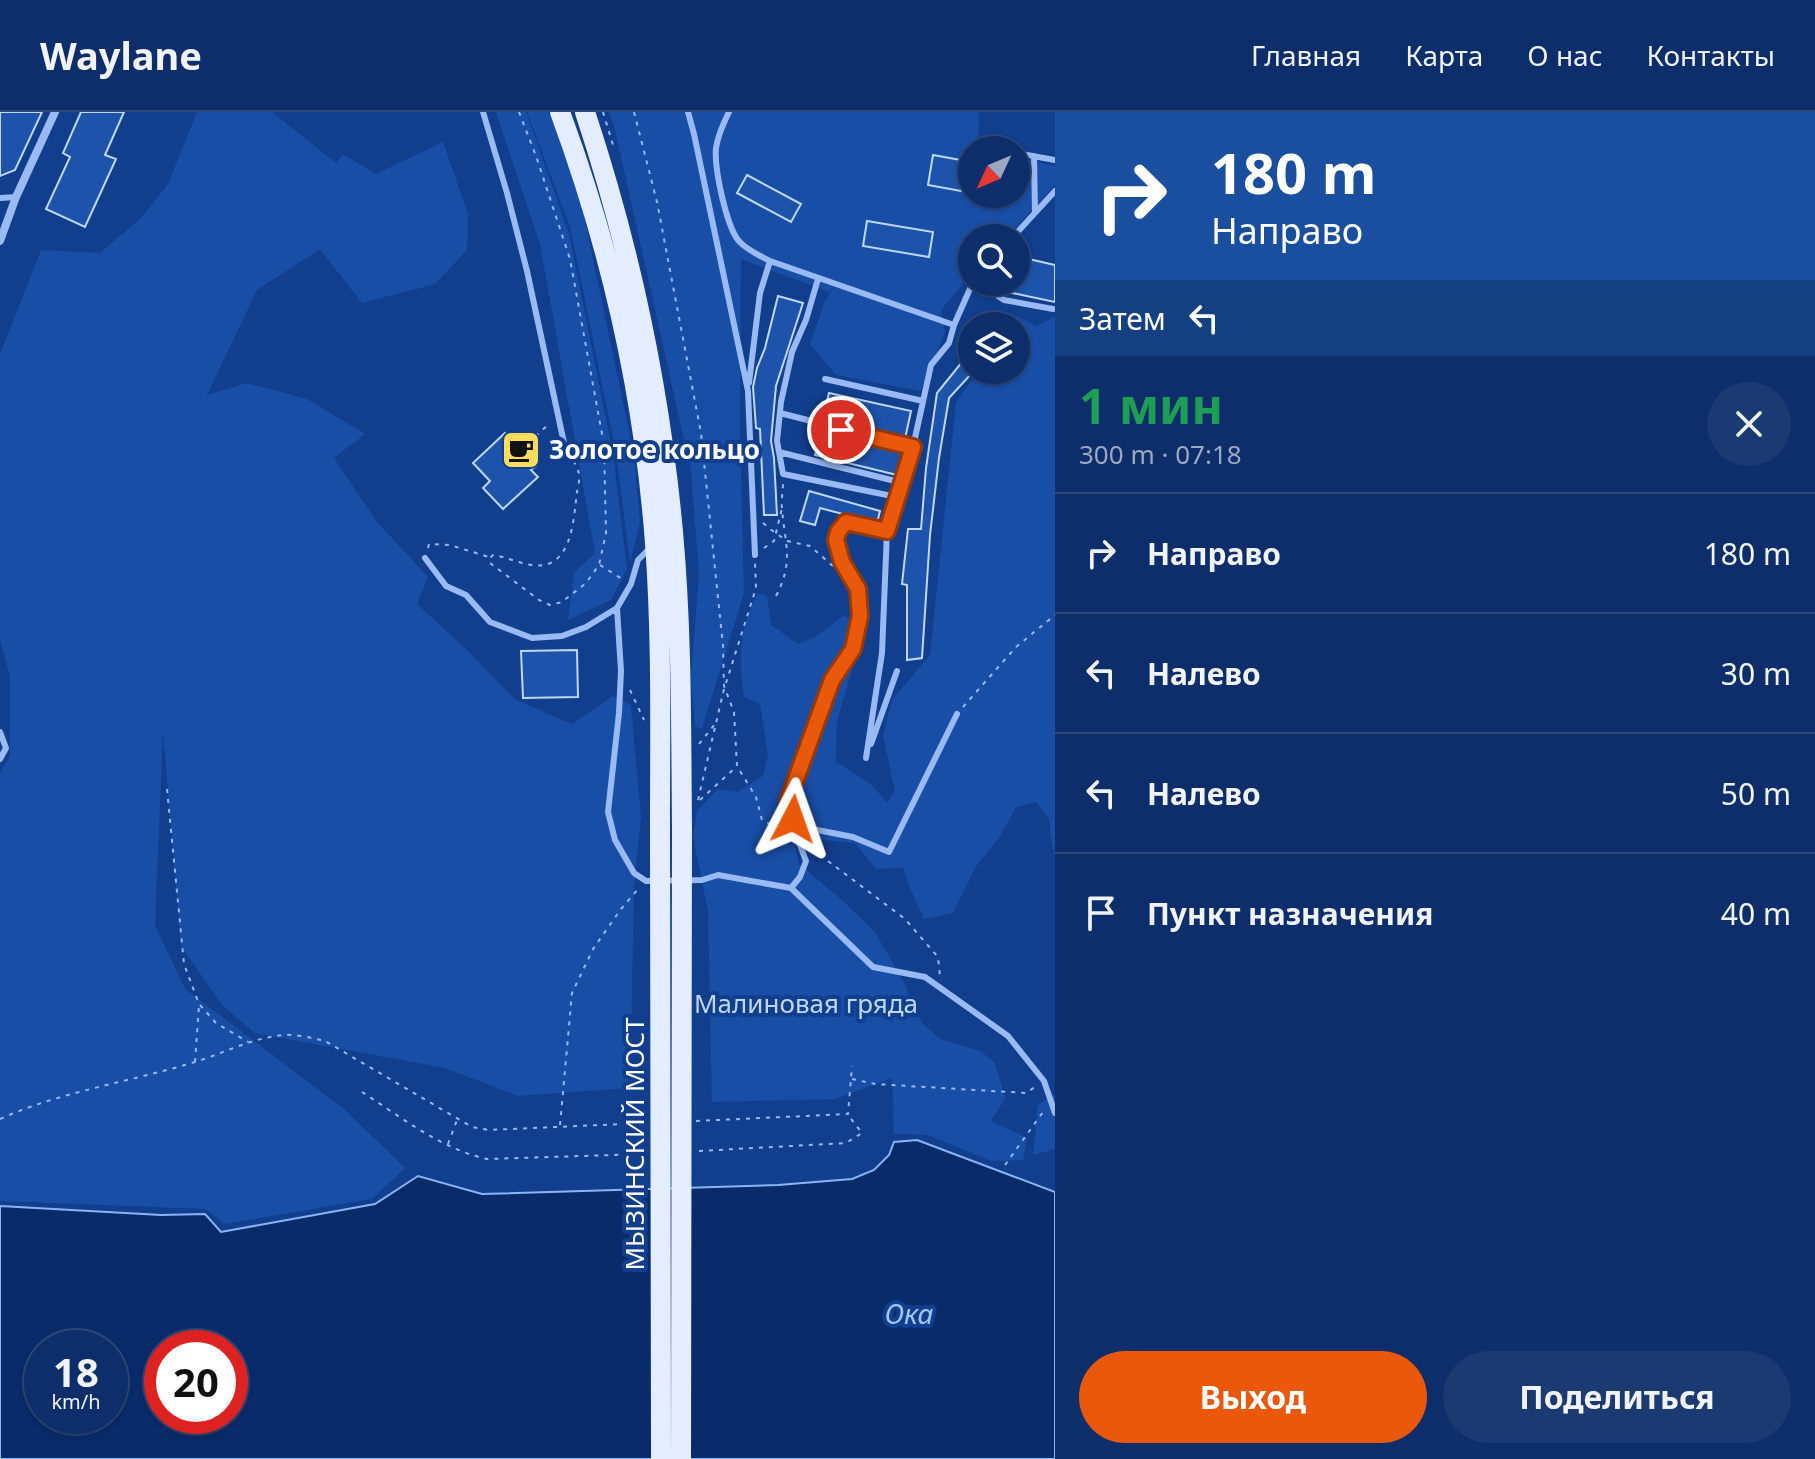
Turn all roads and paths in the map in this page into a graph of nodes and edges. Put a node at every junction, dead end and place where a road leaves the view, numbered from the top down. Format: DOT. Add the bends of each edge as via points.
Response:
graph roads {
  1 [pos="55,112"];
  2 [pos="483,112"];
  3 [pos="519,112"];
  4 [pos="560,112"];
  5 [pos="585,112"];
  6 [pos="634,112"];
  7 [pos="688,112"];
  8 [pos="729,112"];
  9 [pos="1030,155"];
  10 [pos="1034,156"];
  11 [pos="1055,160"];
  12 [pos="1055,191"];
  13 [pos="16,197"];
  14 [pos="0,198"];
  15 [pos="1035,212"];
  16 [pos="1024,224"];
  17 [pos="0,241"];
  18 [pos="770,261"];
  19 [pos="818,279"];
  20 [pos="968,296"];
  21 [pos="998,296"];
  22 [pos="1053,309"];
  23 [pos="954,325"];
  24 [pos="825,379"];
  25 [pos="748,391"];
  26 [pos="923,401"];
  27 [pos="780,413"];
  28 [pos="543,430"];
  29 [pos="564,443"];
  30 [pos="913,447"];
  31 [pos="521,450"];
  32 [pos="779,452"];
  33 [pos="783,474"];
  34 [pos="903,483"];
  35 [pos="897,497"];
  36 [pos="753,508"];
  37 [pos="782,508"];
  38 [pos="887,531"];
  39 [pos="776,534"];
  40 [pos="787,541"];
  41 [pos="655,544"];
  42 [pos="755,555"];
  43 [pos="425,558"];
  44 [pos="490,558"];
  45 [pos="599,565"];
  46 [pos="631,584"];
  47 [pos="776,596"];
  48 [pos="617,608"];
  49 [pos="1055,615"];
  50 [pos="621,671"];
  51 [pos="897,671"];
  52 [pos="724,686"];
  53 [pos="957,714"];
  54 [pos="716,723"];
  55 [pos="660,726"];
  56 [pos="0,729"];
  57 [pos="698,745"];
  58 [pos="0,759"];
  59 [pos="737,766"];
  60 [pos="167,789"];
  61 [pos="788,801"];
  62 [pos="797,837"];
  63 [pos="646,881"];
  64 [pos="791,888"];
  65 [pos="942,989"];
  66 [pos="199,1004"];
  67 [pos="249,1043"];
  68 [pos="195,1062"];
  69 [pos="852,1066"];
  70 [pos="851,1079"];
  71 [pos="1044,1081"];
  72 [pos="362,1092"];
  73 [pos="1051,1101"];
  74 [pos="1055,1113"];
  75 [pos="848,1114"];
  76 [pos="0,1119"];
  77 [pos="458,1119"];
  78 [pos="688,1121"];
  79 [pos="656,1122"];
  80 [pos="560,1127"];
  81 [pos="862,1133"];
  82 [pos="1005,1165"];
  83 [pos="661,1459"];
  84 [pos="681,1459"];
  1 -- 13 [label="street"];
  2 -- 29 [label="lane" via="527,271"];
  3 -- 45 [label="path" via="570,259 590,363 604,445 606,533"];
  4 -- 41 [label="main road, МЫЗИНСКИЙ МОСТ" via="594,210 628,354"];
  5 -- 84 [label="main road, МЫЗИНСКИЙ МОСТ, bridge" via="625,247 650,364 673,533 682,829"];
  6 -- 52 [label="path" via="657,202 701,433"];
  7 -- 25 [label="lane"];
  8 -- 18 [label="lane" via="716,151 726,210 739,241"];
  9 -- 10 [label="lane"];
  10 -- 11 [label="lane"];
  10 -- 15 [label="lane"];
  12 -- 15 [label="lane"];
  13 -- 14 [label="lane"];
  13 -- 17 [label="street"];
  15 -- 16 [label="lane"];
  18 -- 19 [label="lane"];
  18 -- 25 [label="lane" via="760,293"];
  19 -- 23 [label="lane"];
  19 -- 27 [label="lane" via="792,352"];
  20 -- 23 [label="lane"];
  21 -- 22 [label="lane"];
  23 -- 26 [label="lane" via="949,343 931,365"];
  24 -- 26 [label="lane"];
  25 -- 36 [label="lane"];
  26 -- 30 [label="lane"];
  27 -- 30 [label="lane"];
  27 -- 32 [label="lane"];
  28 -- 31 [label="path"];
  29 -- 44 [label="path" via="579,474 567,543 558,559 545,566"];
  30 -- 34 [label="lane"];
  32 -- 33 [label="lane"];
  32 -- 34 [label="lane"];
  33 -- 35 [label="lane"];
  33 -- 37 [label="path"];
  34 -- 35 [label="lane"];
  35 -- 38 [label="lane"];
  36 -- 39 [label="path"];
  36 -- 42 [label="lane"];
  37 -- 39 [label="path"];
  37 -- 40 [label="path"];
  38 -- 51 [label="lane" via="882,653 866,758"];
  38 -- 61 [label="lane" via="846,522 838,532 842,562 858,589 860,616 853,649 832,680"];
  39 -- 40 [label="path"];
  39 -- 42 [label="path"];
  40 -- 47 [label="path" via="787,567"];
  41 -- 46 [label="lane" via="638,560"];
  41 -- 55 [label="main road, МЫЗИНСКИЙ МОСТ"];
  42 -- 52 [label="path" via="756,588"];
  43 -- 44 [label="path" via="429,544"];
  43 -- 48 [label="lane" via="446,586 466,595 490,622 532,638 562,636"];
  44 -- 45 [label="path" via="500,571 550,605 586,583"];
  45 -- 46 [label="path"];
  46 -- 48 [label="lane"];
  48 -- 50 [label="lane"];
  49 -- 53 [label="path" via="1016,647"];
  50 -- 55 [label="path" via="645,722"];
  50 -- 63 [label="lane" via="608,812 627,863"];
  52 -- 54 [label="path"];
  52 -- 59 [label="path" via="734,712"];
  53 -- 61 [label="lane" via="889,852 853,837 802,827"];
  54 -- 57 [label="path"];
  54 -- 59 [label="path" via="698,801"];
  55 -- 83 [label="main road, МЫЗИНСКИЙ МОСТ, bridge"];
  56 -- 58 [label="lane" via="6,748"];
  59 -- 62 [label="path" via="756,797 762,820"];
  60 -- 66 [label="path" via="184,964"];
  61 -- 62 [label="lane"];
  62 -- 64 [label="lane" via="806,861"];
  62 -- 65 [label="path" via="905,919 938,957"];
  63 -- 64 [label="lane" via="718,875"];
  63 -- 80 [label="path" via="593,949 572,993"];
  64 -- 65 [label="lane" via="873,967 925,977"];
  65 -- 71 [label="lane" via="1008,1036"];
  66 -- 67 [label="path" via="216,1023"];
  66 -- 68 [label="path"];
  67 -- 68 [label="path"];
  67 -- 77 [label="path" via="284,1035 325,1041"];
  68 -- 76 [label="path" via="61,1097"];
  69 -- 70 [label="path"];
  70 -- 71 [label="path" via="1026,1093"];
  70 -- 75 [label="path"];
  71 -- 73 [label="lane"];
  72 -- 77 [label="path" via="448,1145"];
  73 -- 74 [label="lane"];
  73 -- 82 [label="path"];
  75 -- 78 [label="path"];
  75 -- 81 [label="path"];
  77 -- 80 [label="path" via="488,1130"];
  79 -- 80 [label="path"];
}
